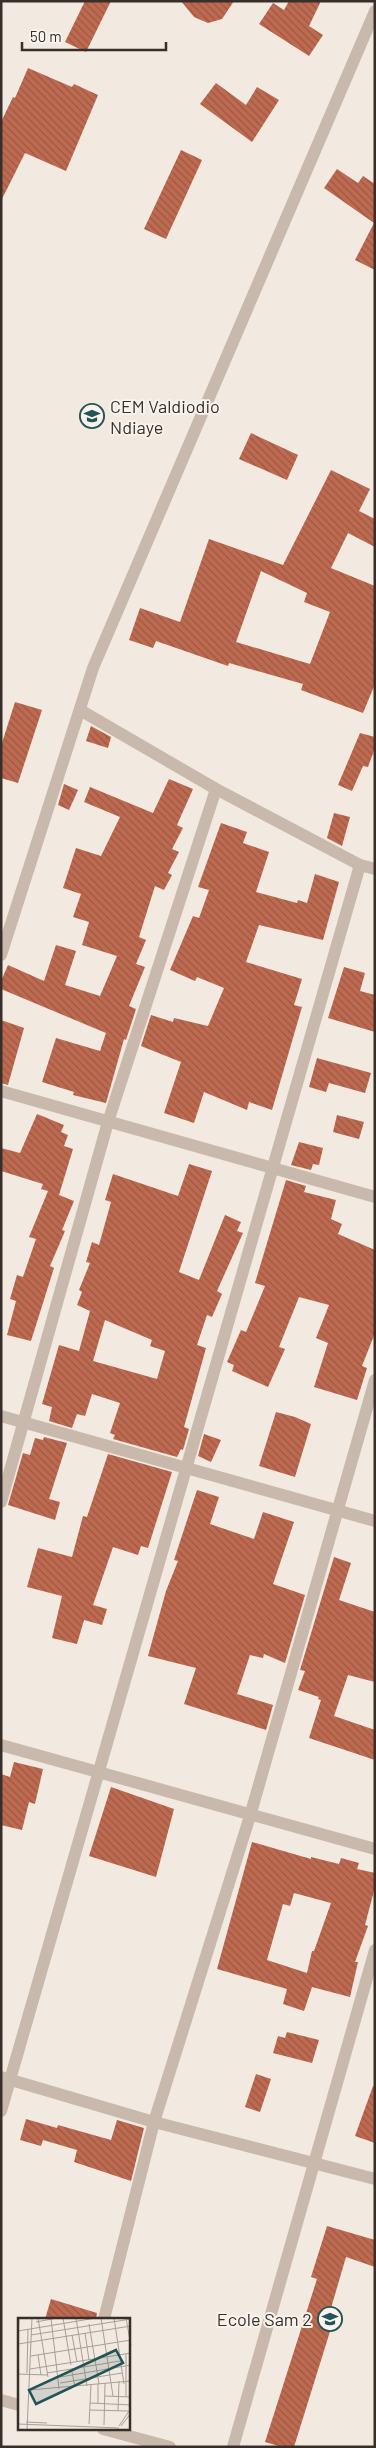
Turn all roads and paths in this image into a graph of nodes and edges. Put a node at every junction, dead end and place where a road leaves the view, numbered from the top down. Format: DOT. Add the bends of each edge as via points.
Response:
graph roads {
  1 [pos="375,11"];
  2 [pos="80,710"];
  3 [pos="216,789"];
  4 [pos="360,865"];
  5 [pos="375,869"];
  6 [pos="1,955"];
  7 [pos="1,1091"];
  8 [pos="108,1122"];
  9 [pos="273,1168"];
  10 [pos="375,1196"];
  11 [pos="375,1380"];
  12 [pos="1,1416"];
  13 [pos="23,1422"];
  14 [pos="187,1468"];
  15 [pos="1,1502"];
  16 [pos="338,1511"];
  17 [pos="375,1521"];
  18 [pos="1,1745"];
  19 [pos="99,1773"];
  20 [pos="250,1816"];
  21 [pos="375,1849"];
  22 [pos="375,1950"];
  23 [pos="6,2078"];
  24 [pos="1,2111"];
  25 [pos="154,2122"];
  26 [pos="315,2163"];
  27 [pos="375,2180"];
  28 [pos="104,2318"];
  29 [pos="1,2400"];
  30 [pos="18,2405"];
  31 [pos="107,2430"];
  32 [pos="170,2447"];
  33 [pos="232,2447"];
  1 -- 2 [label="street" via="93,668"];
  2 -- 3 [label="street"];
  2 -- 6 [label="street"];
  3 -- 4 [label="street"];
  3 -- 8 [label="street"];
  4 -- 5 [label="street"];
  4 -- 9 [label="street"];
  7 -- 8 [label="street"];
  8 -- 9 [label="street"];
  8 -- 13 [label="street"];
  9 -- 10 [label="street"];
  9 -- 14 [label="street"];
  11 -- 16 [label="street"];
  12 -- 13 [label="street"];
  13 -- 14 [label="street"];
  13 -- 15 [label="street"];
  14 -- 16 [label="street"];
  14 -- 19 [label="street"];
  16 -- 17 [label="street"];
  16 -- 20 [label="street"];
  18 -- 19 [label="street"];
  19 -- 20 [label="street"];
  19 -- 23 [label="street"];
  20 -- 21 [label="street"];
  20 -- 25 [label="street"];
  22 -- 26 [label="street"];
  23 -- 24 [label="street"];
  23 -- 25 [label="street"];
  25 -- 26 [label="street"];
  25 -- 28 [label="street"];
  26 -- 27 [label="street"];
  26 -- 33 [label="street"];
  29 -- 30 [label="street"];
  31 -- 32 [label="street"];
}
